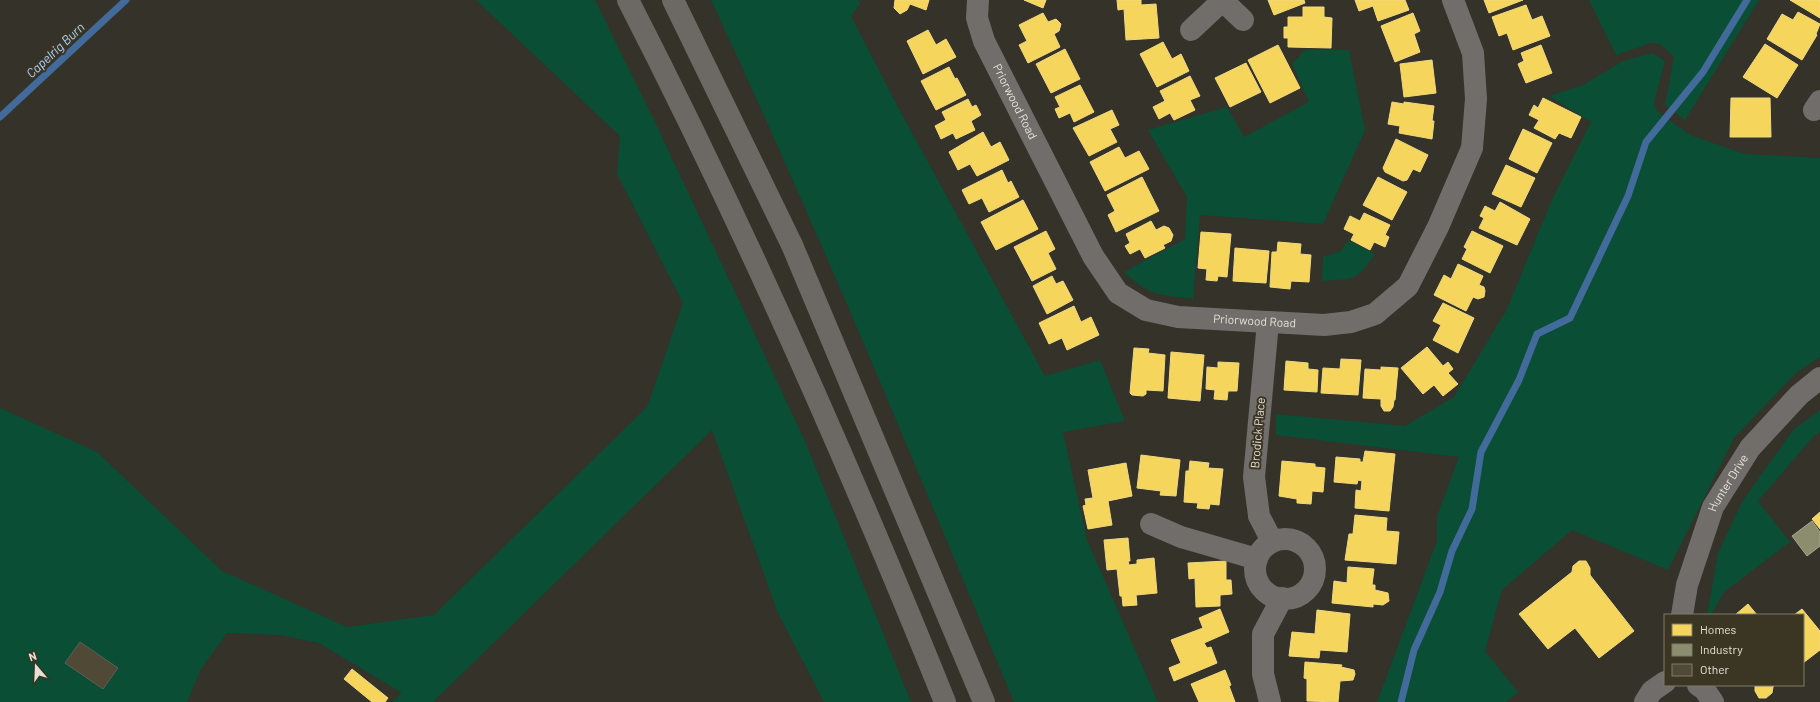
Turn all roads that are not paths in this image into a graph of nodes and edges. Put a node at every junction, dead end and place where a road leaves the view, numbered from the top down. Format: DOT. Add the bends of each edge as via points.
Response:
graph roads {
  1 [pos="628,0"];
  2 [pos="673,0"];
  3 [pos="978,0"];
  4 [pos="1222,0"];
  5 [pos="1453,0"];
  6 [pos="1243,20"];
  7 [pos="1191,30"];
  8 [pos="1268,322"];
  9 [pos="1820,378"];
  10 [pos="1151,524"];
  11 [pos="1272,542"];
  12 [pos="1257,559"];
  13 [pos="1282,598"];
  14 [pos="1682,614"];
  15 [pos="1664,683"];
  16 [pos="1700,686"];
  17 [pos="945,702"];
  18 [pos="984,702"];
  19 [pos="1270,702"];
  20 [pos="1645,702"];
  21 [pos="1713,702"];
  1 -- 17 [label="highway" via="680,100 819,402"];
  2 -- 18 [label="highway" via="792,245"];
  3 -- 8 [label="street, Priorwood Road" via="978,18 984,41 1093,256 1118,293 1146,310 1178,317"];
  4 -- 6 [label="street"];
  4 -- 7 [label="street"];
  5 -- 8 [label="street, Priorwood Road" via="1473,53 1476,99 1472,148 1438,227 1408,286 1375,314 1351,322 1324,325"];
  8 -- 11 [label="street, Brodick Place" via="1254,477 1259,516"];
  9 -- 14 [label="street, Hunter Drive" via="1798,395 1750,448 1713,507 1687,585"];
  10 -- 12 [label="street" via="1181,537"];
  11 -- 12 [label="street" via="1264,547"];
  11 -- 13 [label="street" via="1282,539 1296,541 1308,550 1315,569 1308,587 1301,594 1292,598"];
  12 -- 13 [label="street" via="1255,574 1258,583 1272,596"];
  13 -- 19 [label="street" via="1263,634 1263,674"];
  15 -- 20 [label="street" via="1652,691"];
  16 -- 21 [label="street"];
}
